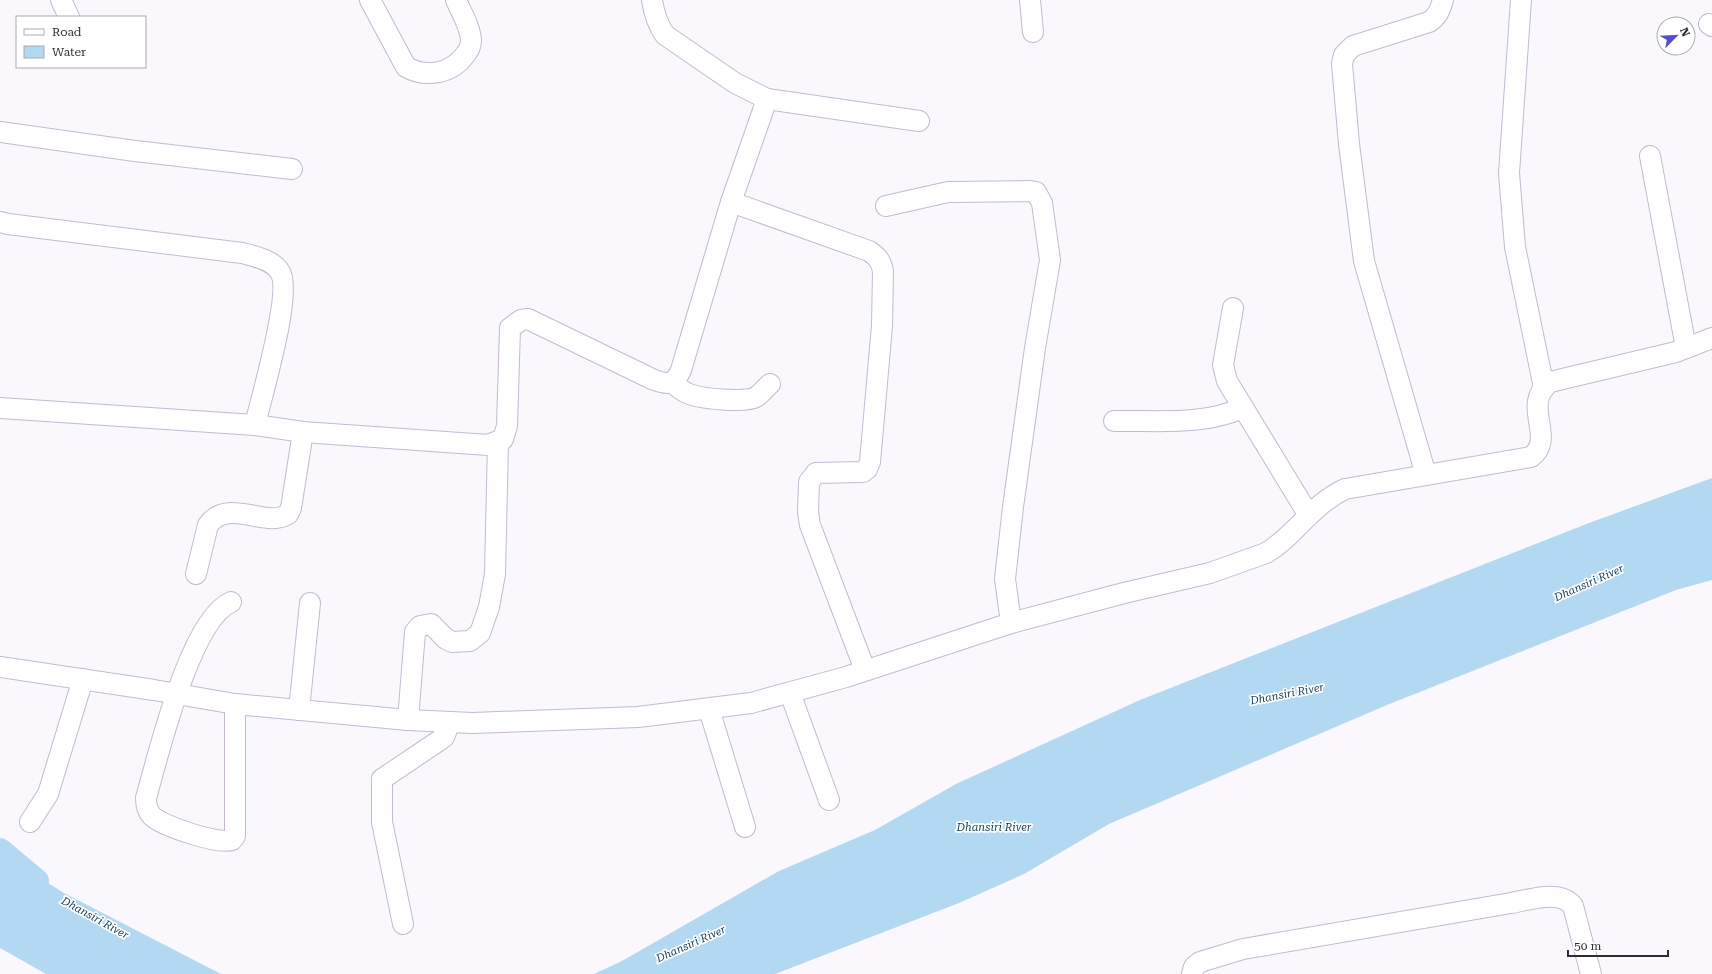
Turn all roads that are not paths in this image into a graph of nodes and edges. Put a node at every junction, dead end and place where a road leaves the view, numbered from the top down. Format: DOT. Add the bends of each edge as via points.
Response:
graph roads {
  1 [pos="61,0"];
  2 [pos="370,0"];
  3 [pos="456,0"];
  4 [pos="652,0"];
  5 [pos="1030,0"];
  6 [pos="1443,0"];
  7 [pos="1521,0"];
  8 [pos="69,16"];
  9 [pos="1033,32"];
  10 [pos="767,99"];
  11 [pos="919,121"];
  12 [pos="0,132"];
  13 [pos="1650,156"];
  14 [pos="292,169"];
  15 [pos="731,202"];
  16 [pos="886,206"];
  17 [pos="0,222"];
  18 [pos="1233,308"];
  19 [pos="1712,338"];
  20 [pos="1686,348"];
  21 [pos="672,383"];
  22 [pos="770,384"];
  23 [pos="1544,388"];
  24 [pos="0,408"];
  25 [pos="1242,408"];
  26 [pos="1114,421"];
  27 [pos="255,426"];
  28 [pos="302,432"];
  29 [pos="498,442"];
  30 [pos="1426,475"];
  31 [pos="1308,514"];
  32 [pos="196,574"];
  33 [pos="231,602"];
  34 [pos="310,603"];
  35 [pos="1010,623"];
  36 [pos="0,667"];
  37 [pos="865,670"];
  38 [pos="83,679"];
  39 [pos="790,693"];
  40 [pos="175,694"];
  41 [pos="235,704"];
  42 [pos="709,709"];
  43 [pos="299,710"];
  44 [pos="408,720"];
  45 [pos="450,722"];
  46 [pos="829,800"];
  47 [pos="30,822"];
  48 [pos="745,827"];
  49 [pos="403,924"];
  50 [pos="1192,974"];
  51 [pos="1591,974"];
  1 -- 8 [label="street"];
  2 -- 3 [label="street" via="406,67 416,73 438,73 453,67 469,50 471,41"];
  4 -- 10 [label="street" via="654,14 665,35 735,83"];
  5 -- 9 [label="street"];
  6 -- 30 [label="street" via="1439,12 1429,22 1353,46 1344,56 1342,64 1350,159 1364,261"];
  7 -- 23 [label="street" via="1510,147 1510,186 1516,247"];
  10 -- 11 [label="street"];
  10 -- 15 [label="street"];
  12 -- 14 [label="street"];
  13 -- 20 [label="street"];
  15 -- 21 [label="street" via="681,370"];
  15 -- 37 [label="street" via="869,251 877,256 881,263 882,326 870,462 863,472 816,473 809,482 810,525"];
  16 -- 35 [label="street" via="948,192 1030,191 1036,192 1042,203 1050,260 1012,514 1006,579"];
  17 -- 27 [label="street" via="242,253 262,258 272,264 280,271 283,281 283,305"];
  18 -- 25 [label="street" via="1223,365 1224,373"];
  19 -- 20 [label="street"];
  20 -- 23 [label="street" via="1550,382"];
  21 -- 22 [label="street" via="696,396 729,399 752,398"];
  21 -- 29 [label="street" via="663,384 537,322 521,320 510,328 507,426 503,439"];
  23 -- 30 [label="street" via="1539,393 1538,401 1540,448 1531,457"];
  24 -- 27 [label="street"];
  25 -- 26 [label="street" via="1224,416 1208,418"];
  25 -- 31 [label="street"];
  27 -- 28 [label="street"];
  28 -- 29 [label="street" via="488,445"];
  28 -- 32 [label="street" via="288,514 277,519 232,513 213,518 208,525"];
  29 -- 44 [label="street" via="495,574 489,607 480,633 470,640 452,642 431,624 420,626 415,632"];
  30 -- 31 [label="street" via="1345,489"];
  31 -- 35 [label="street" via="1266,553 1210,573"];
  33 -- 40 [label="street" via="225,604 209,621"];
  34 -- 43 [label="street"];
  35 -- 37 [label="street"];
  36 -- 38 [label="street"];
  37 -- 39 [label="street"];
  38 -- 40 [label="street"];
  38 -- 47 [label="street" via="48,794"];
  39 -- 42 [label="street" via="739,706"];
  39 -- 46 [label="street"];
  40 -- 41 [label="street"];
  40 -- 41 [label="street" via="146,798 146,806 158,821 222,842 232,840 235,836"];
  41 -- 43 [label="street"];
  42 -- 45 [label="street" via="618,718"];
  42 -- 48 [label="street"];
  43 -- 44 [label="street"];
  44 -- 45 [label="street"];
  45 -- 49 [label="street" via="444,737 382,779 382,822"];
  50 -- 51 [label="street" via="1194,967 1200,962 1243,949 1511,902 1554,897 1563,897 1573,906"];
}
